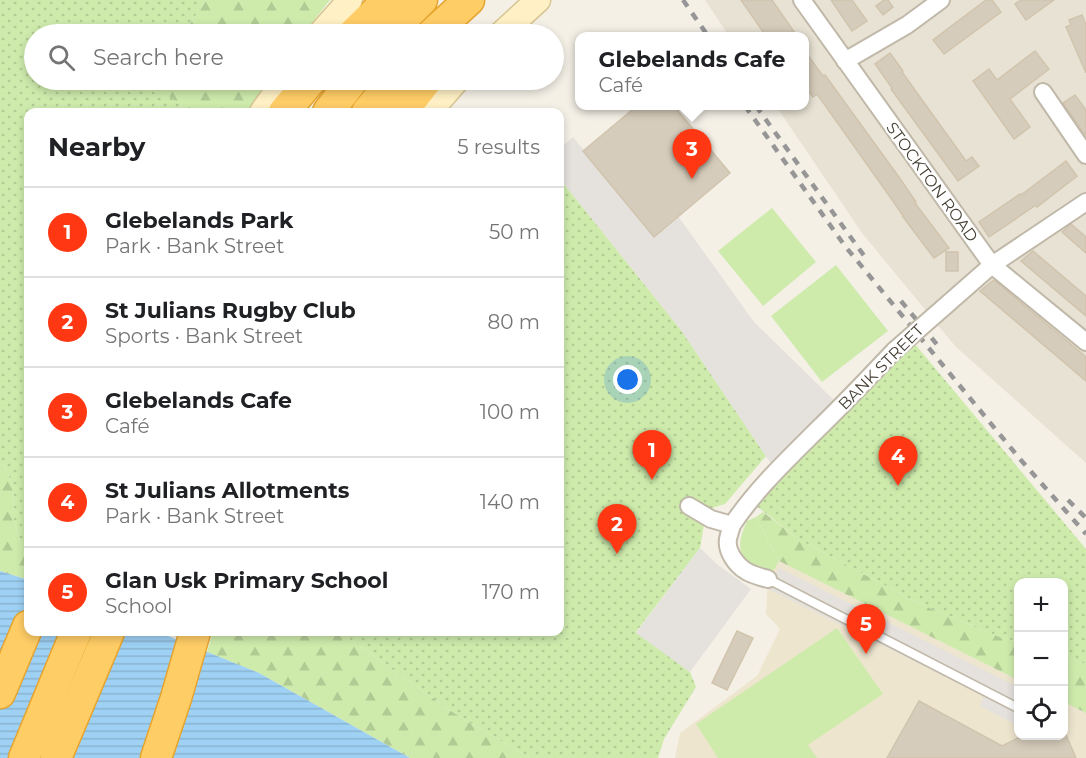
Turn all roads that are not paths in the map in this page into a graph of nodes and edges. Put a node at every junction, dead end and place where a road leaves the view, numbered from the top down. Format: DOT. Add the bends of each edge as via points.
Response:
graph roads {
  1 [pos="351,0"];
  2 [pos="388,0"];
  3 [pos="422,0"];
  4 [pos="469,0"];
  5 [pos="490,0"];
  6 [pos="538,0"];
  7 [pos="802,0"];
  8 [pos="941,0"];
  9 [pos="329,24"];
  10 [pos="363,24"];
  11 [pos="399,24"];
  12 [pos="443,24"];
  13 [pos="470,24"];
  14 [pos="512,24"];
  15 [pos="845,61"];
  16 [pos="278,90"];
  17 [pos="303,90"];
  18 [pos="345,90"];
  19 [pos="386,90"];
  20 [pos="419,90"];
  21 [pos="449,90"];
  22 [pos="1043,92"];
  23 [pos="265,108"];
  24 [pos="287,108"];
  25 [pos="331,108"];
  26 [pos="370,108"];
  27 [pos="405,108"];
  28 [pos="433,108"];
  29 [pos="1086,155"];
  30 [pos="1086,202"];
  31 [pos="992,265"];
  32 [pos="1086,342"];
  33 [pos="688,506"];
  34 [pos="732,525"];
  35 [pos="768,579"];
  36 [pos="24,636"];
  37 [pos="74,636"];
  38 [pos="107,636"];
  39 [pos="194,636"];
  40 [pos="0,693"];
  41 [pos="1014,706"];
  42 [pos="24,758"];
  43 [pos="56,758"];
  44 [pos="156,758"];
  1 -- 9 [label="main road"];
  2 -- 10 [label="highway"];
  3 -- 11 [label="highway"];
  4 -- 12 [label="highway"];
  5 -- 13 [label="highway"];
  6 -- 14 [label="main road"];
  7 -- 15 [label="street, STOCKTON ROAD"];
  8 -- 15 [label="street"];
  15 -- 31 [label="street, STOCKTON ROAD"];
  16 -- 23 [label="main road"];
  17 -- 24 [label="highway"];
  18 -- 25 [label="highway"];
  19 -- 26 [label="highway"];
  20 -- 27 [label="highway"];
  21 -- 28 [label="main road"];
  22 -- 29 [label="street"];
  30 -- 31 [label="street, BANK STREET"];
  31 -- 32 [label="street, STOCKTON ROAD"];
  31 -- 34 [label="street, BANK STREET, bridge" via="896,350 776,471"];
  33 -- 34 [label="street"];
  34 -- 35 [label="street" via="728,547 733,558 747,572"];
  35 -- 41 [label="lane"];
  36 -- 40 [label="highway"];
  37 -- 42 [label="highway"];
  38 -- 43 [label="highway"];
  39 -- 44 [label="highway"];
}
